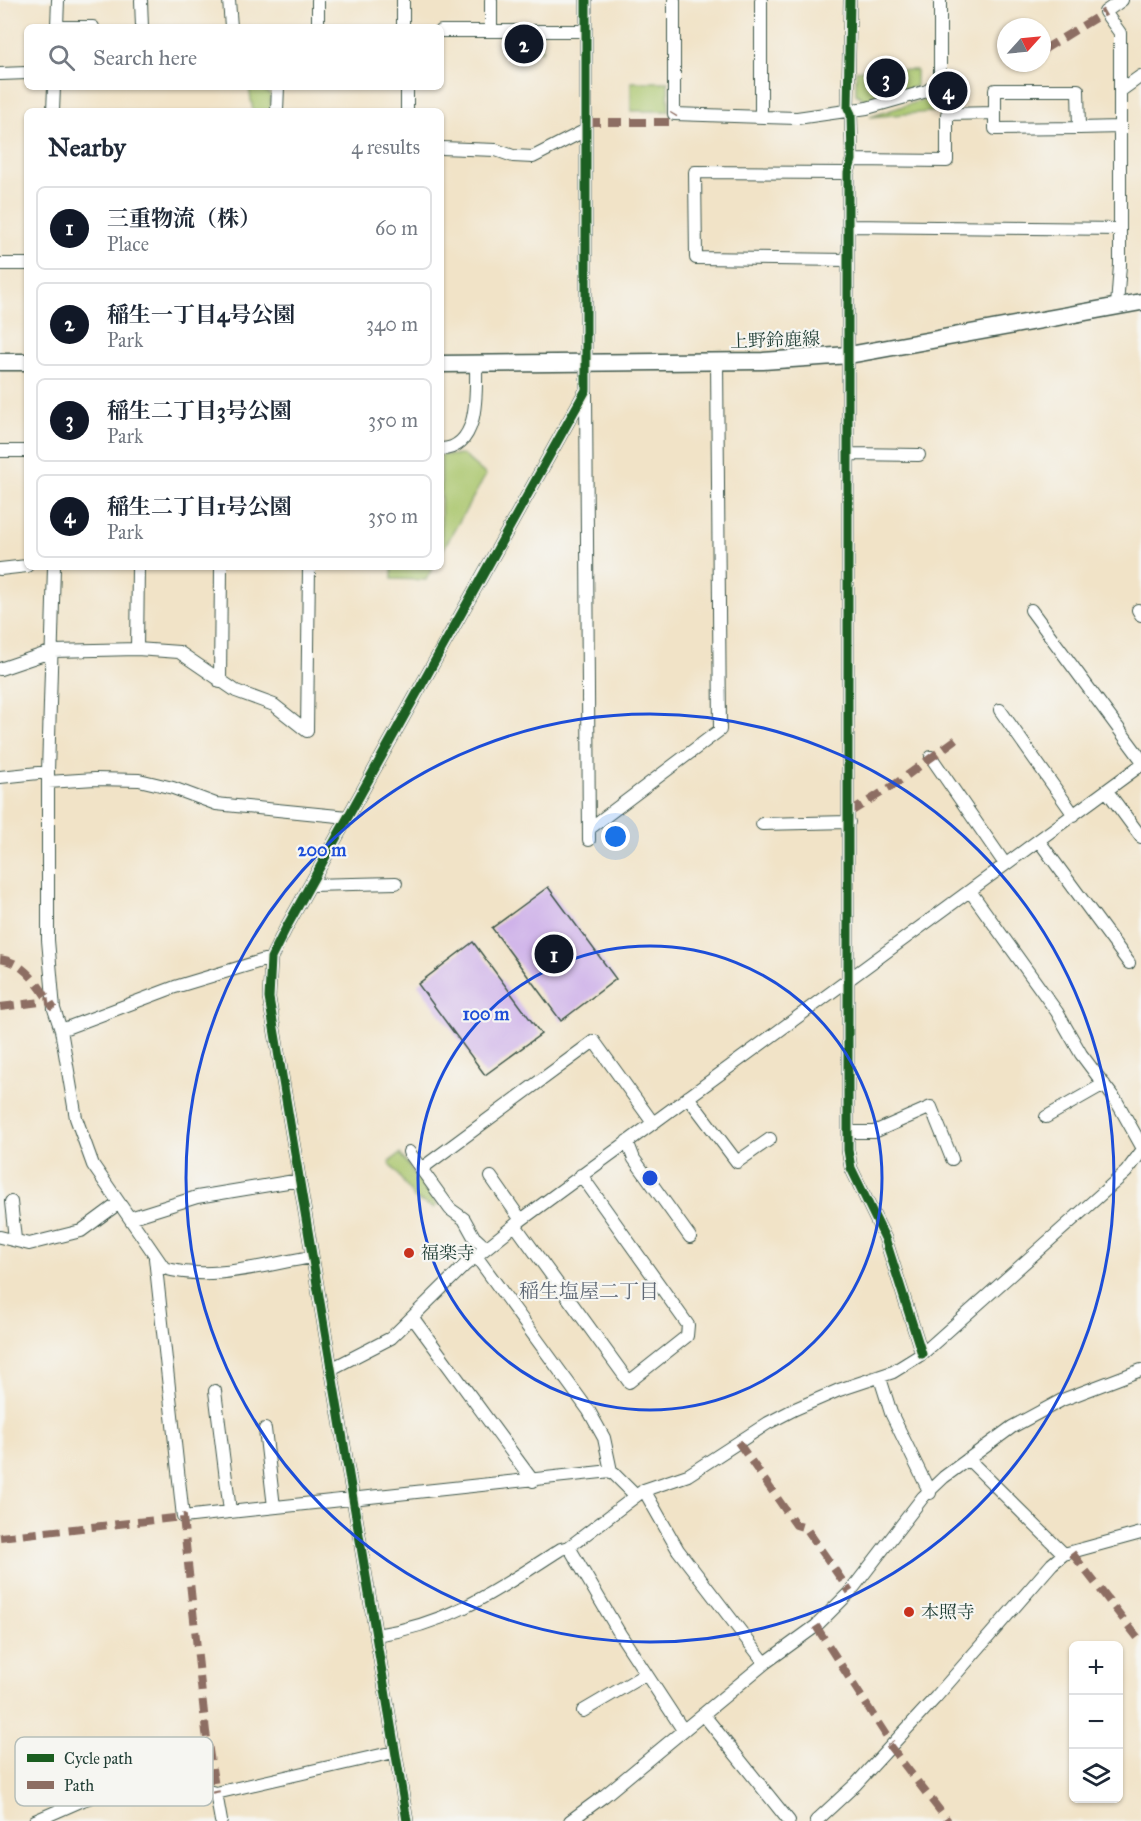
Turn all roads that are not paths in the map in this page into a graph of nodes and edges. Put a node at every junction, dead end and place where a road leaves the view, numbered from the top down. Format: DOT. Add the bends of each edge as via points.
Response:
graph roads {
  1 [pos="58,0"];
  2 [pos="141,0"];
  3 [pos="229,0"];
  4 [pos="318,0"];
  5 [pos="403,0"];
  6 [pos="491,0"];
  7 [pos="586,0"];
  8 [pos="674,0"];
  9 [pos="761,0"];
  10 [pos="850,0"];
  11 [pos="940,0"];
  12 [pos="1122,0"];
  13 [pos="57,24"];
  14 [pos="142,24"];
  15 [pos="231,24"];
  16 [pos="318,24"];
  17 [pos="403,24"];
  18 [pos="444,31"];
  19 [pos="491,31"];
  20 [pos="585,31"];
  21 [pos="24,73"];
  22 [pos="0,74"];
  23 [pos="1141,76"];
  24 [pos="54,90"];
  25 [pos="278,90"];
  26 [pos="1120,91"];
  27 [pos="407,92"];
  28 [pos="53,108"];
  29 [pos="277,108"];
  30 [pos="407,108"];
  31 [pos="848,108"];
  32 [pos="995,113"];
  33 [pos="761,117"];
  34 [pos="1079,128"];
  35 [pos="1120,128"];
  36 [pos="584,131"];
  37 [pos="444,148"];
  38 [pos="852,160"];
  39 [pos="848,173"];
  40 [pos="848,226"];
  41 [pos="1120,229"];
  42 [pos="848,260"];
  43 [pos="0,264"];
  44 [pos="24,264"];
  45 [pos="1141,302"];
  46 [pos="1117,306"];
  47 [pos="849,355"];
  48 [pos="584,361"];
  49 [pos="0,362"];
  50 [pos="24,362"];
  51 [pos="717,362"];
  52 [pos="444,364"];
  53 [pos="476,364"];
  54 [pos="585,390"];
  55 [pos="444,449"];
  56 [pos="0,451"];
  57 [pos="24,451"];
  58 [pos="850,454"];
  59 [pos="920,455"];
  60 [pos="24,566"];
  61 [pos="0,569"];
  62 [pos="54,570"];
  63 [pos="138,570"];
  64 [pos="221,570"];
  65 [pos="309,570"];
  66 [pos="1031,610"];
  67 [pos="137,649"];
  68 [pos="53,651"];
  69 [pos="0,669"];
  70 [pos="220,682"];
  71 [pos="1000,710"];
  72 [pos="931,757"];
  73 [pos="1141,759"];
  74 [pos="1141,765"];
  75 [pos="0,777"];
  76 [pos="48,777"];
  77 [pos="1107,791"];
  78 [pos="1074,815"];
  79 [pos="348,817"];
  80 [pos="849,822"];
  81 [pos="762,824"];
  82 [pos="1141,837"];
  83 [pos="1039,841"];
  84 [pos="1005,864"];
  85 [pos="396,883"];
  86 [pos="310,885"];
  87 [pos="970,891"];
  88 [pos="271,957"];
  89 [pos="1129,963"];
  90 [pos="849,980"];
  91 [pos="61,1030"];
  92 [pos="1104,1084"];
  93 [pos="688,1098"];
  94 [pos="1046,1117"];
  95 [pos="653,1122"];
  96 [pos="849,1132"];
  97 [pos="770,1139"];
  98 [pos="627,1141"];
  99 [pos="1141,1145"];
  100 [pos="409,1152"];
  101 [pos="1141,1152"];
  102 [pos="952,1159"];
  103 [pos="421,1168"];
  104 [pos="581,1175"];
  105 [pos="491,1177"];
  106 [pos="300,1180"];
  107 [pos="11,1202"];
  108 [pos="119,1203"];
  109 [pos="129,1218"];
  110 [pos="518,1222"];
  111 [pos="690,1237"];
  112 [pos="0,1238"];
  113 [pos="15,1239"];
  114 [pos="481,1252"];
  115 [pos="312,1257"];
  116 [pos="155,1258"];
  117 [pos="413,1318"];
  118 [pos="922,1354"];
  119 [pos="331,1369"];
  120 [pos="1141,1370"];
  121 [pos="880,1378"];
  122 [pos="215,1391"];
  123 [pos="265,1428"];
  124 [pos="968,1459"];
  125 [pos="611,1471"];
  126 [pos="533,1481"];
  127 [pos="930,1492"];
  128 [pos="640,1493"];
  129 [pos="353,1500"];
  130 [pos="274,1507"];
  131 [pos="230,1511"];
  132 [pos="1141,1533"];
  133 [pos="569,1547"];
  134 [pos="1064,1554"];
  135 [pos="376,1635"];
  136 [pos="765,1663"];
  137 [pos="646,1674"];
  138 [pos="583,1711"];
  139 [pos="703,1714"];
  140 [pos="684,1730"];
  141 [pos="394,1752"];
  142 [pos="213,1791"];
  143 [pos="216,1792"];
  144 [pos="69,1806"];
  145 [pos="35,1821"];
  146 [pos="221,1821"];
  147 [pos="407,1821"];
  148 [pos="570,1821"];
  149 [pos="789,1821"];
  150 [pos="816,1821"];
  1 -- 13 [label="street"];
  2 -- 14 [label="street"];
  3 -- 15 [label="street"];
  4 -- 16 [label="street"];
  5 -- 17 [label="street"];
  6 -- 19 [label="street"];
  7 -- 20 [label="street"];
  8 -- 33 [label="street" via="674,114"];
  9 -- 33 [label="street"];
  10 -- 31 [label="street"];
  11 -- 31 [label="street" via="940,81 927,91 867,108"];
  12 -- 26 [label="street" via="1105,12 1120,33"];
  18 -- 19 [label="street"];
  19 -- 20 [label="street"];
  20 -- 36 [label="street"];
  21 -- 22 [label="street"];
  23 -- 26 [label="street"];
  24 -- 28 [label="street"];
  25 -- 29 [label="street"];
  26 -- 35 [label="street"];
  27 -- 30 [label="street"];
  31 -- 33 [label="street" via="797,118"];
  31 -- 38 [label="street"];
  32 -- 34 [label="street" via="995,129"];
  32 -- 34 [label="street" via="995,90 1077,90"];
  32 -- 38 [label="street" via="947,114 947,161"];
  34 -- 35 [label="street"];
  35 -- 41 [label="street"];
  36 -- 37 [label="street" via="533,157 496,150"];
  36 -- 48 [label="street"];
  38 -- 39 [label="street"];
  39 -- 40 [label="street"];
  39 -- 42 [label="street" via="695,172 696,258"];
  40 -- 41 [label="street"];
  40 -- 42 [label="street"];
  41 -- 46 [label="street"];
  42 -- 47 [label="street"];
  43 -- 44 [label="street"];
  45 -- 46 [label="main road, 上野鈴鹿線"];
  46 -- 47 [label="main road, 上野鈴鹿線"];
  47 -- 51 [label="main road, 上野鈴鹿線"];
  47 -- 58 [label="street"];
  48 -- 51 [label="main road, 上野鈴鹿線"];
  48 -- 53 [label="main road, 上野鈴鹿線"];
  48 -- 54 [label="street"];
  49 -- 50 [label="main road"];
  51 -- 54 [label="street" via="720,730 589,835"];
  52 -- 53 [label="main road, 上野鈴鹿線"];
  53 -- 55 [label="street" via="475,407 466,436 462,443"];
  54 -- 79 [label="street"];
  56 -- 57 [label="street"];
  58 -- 59 [label="street"];
  58 -- 80 [label="street"];
  60 -- 61 [label="street"];
  62 -- 68 [label="street"];
  63 -- 67 [label="street"];
  64 -- 70 [label="street"];
  65 -- 70 [label="street" via="307,731 274,705"];
  66 -- 73 [label="street"];
  67 -- 68 [label="street"];
  67 -- 70 [label="street" via="179,652"];
  68 -- 69 [label="street"];
  68 -- 76 [label="street"];
  71 -- 78 [label="street"];
  72 -- 84 [label="street"];
  74 -- 77 [label="street"];
  75 -- 76 [label="street"];
  76 -- 79 [label="street" via="139,780 216,804"];
  76 -- 91 [label="street" via="48,940 54,1009"];
  77 -- 78 [label="street"];
  77 -- 82 [label="street"];
  78 -- 83 [label="street"];
  79 -- 86 [label="street"];
  80 -- 81 [label="street"];
  80 -- 90 [label="street"];
  83 -- 84 [label="street"];
  83 -- 89 [label="street"];
  84 -- 87 [label="street"];
  85 -- 86 [label="street"];
  86 -- 88 [label="street"];
  87 -- 90 [label="street"];
  87 -- 92 [label="street"];
  88 -- 91 [label="street" via="175,987"];
  88 -- 106 [label="street" via="269,998"];
  90 -- 93 [label="street"];
  90 -- 96 [label="street"];
  91 -- 108 [label="street" via="83,1142 93,1165"];
  92 -- 94 [label="street"];
  92 -- 99 [label="street"];
  93 -- 95 [label="street"];
  93 -- 97 [label="street" via="738,1162"];
  95 -- 98 [label="street"];
  95 -- 103 [label="street" via="594,1041"];
  96 -- 102 [label="street" via="874,1132 931,1107"];
  96 -- 118 [label="street" via="851,1168 885,1238"];
  98 -- 104 [label="street"];
  98 -- 111 [label="street" via="634,1159"];
  100 -- 103 [label="street"];
  101 -- 118 [label="street" via="1126,1172"];
  103 -- 114 [label="street" via="450,1209 464,1219"];
  104 -- 110 [label="street"];
  104 -- 110 [label="street" via="688,1325 687,1336 629,1382"];
  105 -- 110 [label="street"];
  106 -- 109 [label="street" via="197,1197"];
  106 -- 115 [label="street"];
  107 -- 113 [label="street"];
  108 -- 109 [label="street"];
  108 -- 113 [label="street" via="81,1231 29,1244"];
  109 -- 116 [label="street"];
  110 -- 114 [label="street"];
  112 -- 113 [label="street"];
  114 -- 117 [label="street"];
  114 -- 125 [label="street" via="589,1411 604,1438"];
  115 -- 116 [label="street" via="206,1274 164,1268"];
  115 -- 119 [label="street"];
  116 -- 131 [label="street" via="183,1517"];
  117 -- 119 [label="street" via="381,1345"];
  117 -- 126 [label="street"];
  118 -- 121 [label="street"];
  119 -- 129 [label="street"];
  120 -- 124 [label="street" via="1062,1400 1012,1427"];
  121 -- 127 [label="street" via="891,1413"];
  121 -- 128 [label="street" via="795,1409 688,1475"];
  122 -- 131 [label="street"];
  123 -- 130 [label="street"];
  124 -- 127 [label="street"];
  124 -- 134 [label="street"];
  125 -- 126 [label="street"];
  125 -- 128 [label="street"];
  126 -- 129 [label="street"];
  127 -- 136 [label="street" via="850,1592 816,1626"];
  128 -- 133 [label="street"];
  128 -- 136 [label="street" via="678,1550"];
  129 -- 130 [label="street"];
  129 -- 135 [label="street"];
  130 -- 131 [label="street"];
  132 -- 134 [label="street"];
  133 -- 135 [label="street" via="442,1619"];
  133 -- 137 [label="street"];
  134 -- 150 [label="street" via="856,1784"];
  135 -- 141 [label="street"];
  136 -- 139 [label="street"];
  137 -- 138 [label="street"];
  137 -- 140 [label="street"];
  139 -- 140 [label="street"];
  139 -- 149 [label="street"];
  140 -- 148 [label="street"];
  141 -- 143 [label="street"];
  141 -- 147 [label="street"];
  142 -- 143 [label="street"];
  143 -- 146 [label="street"];
  144 -- 145 [label="street"];
}
